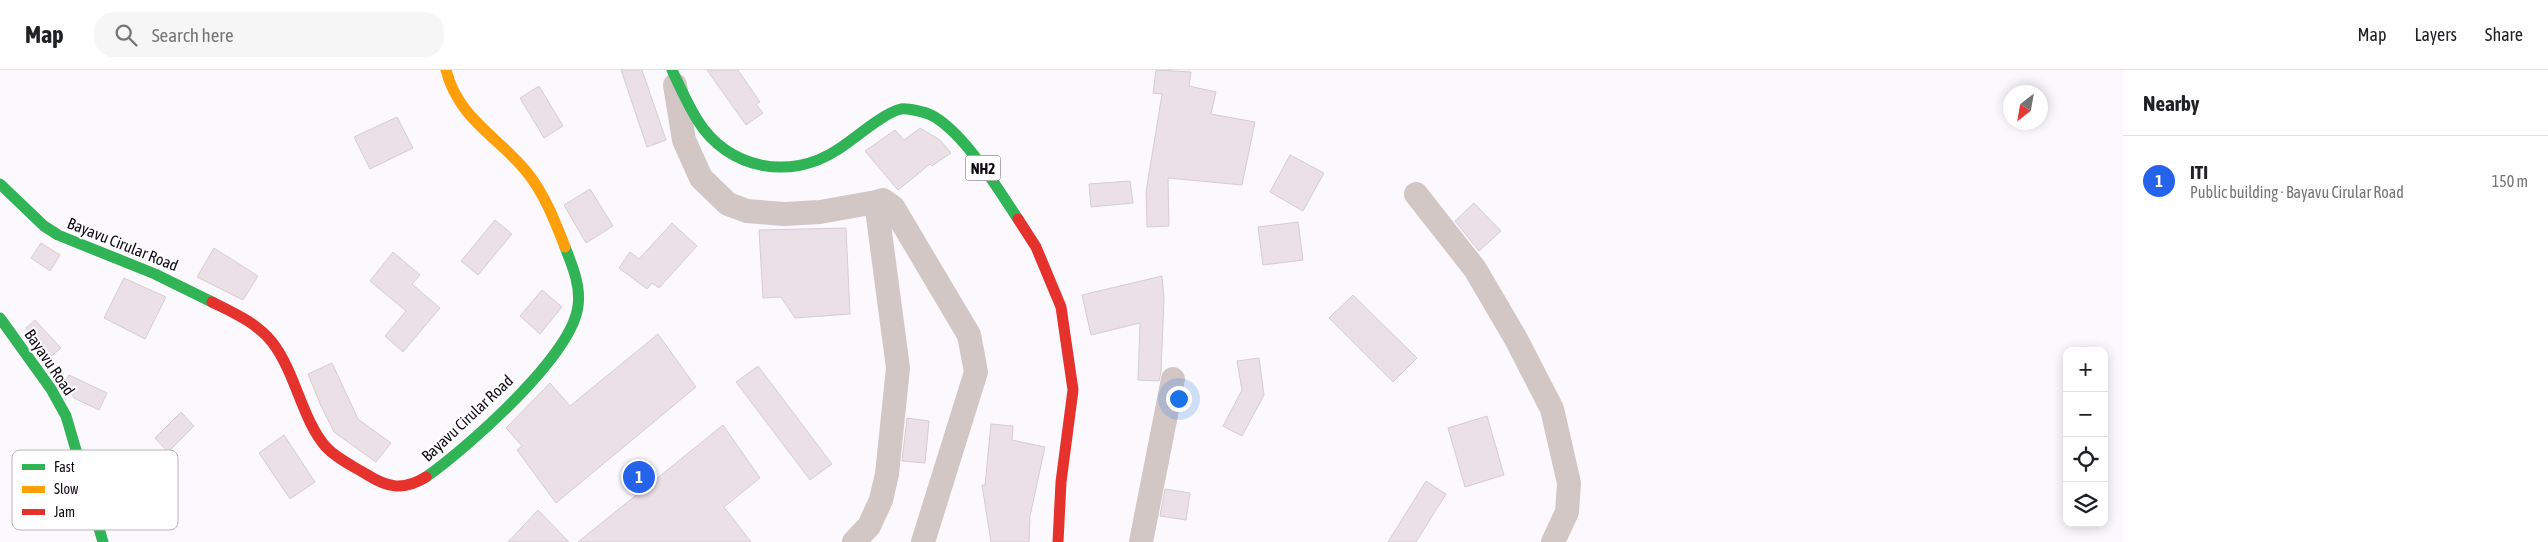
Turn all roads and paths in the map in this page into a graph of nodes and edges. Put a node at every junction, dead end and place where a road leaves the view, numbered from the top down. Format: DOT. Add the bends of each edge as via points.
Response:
graph roads {
  1 [pos="446,70"];
  2 [pos="672,70"];
  3 [pos="0,184"];
  4 [pos="1416,194"];
  5 [pos="876,202"];
  6 [pos="0,318"];
  7 [pos="1174,379"];
  8 [pos="76,450"];
  9 [pos="99,530"];
  10 [pos="103,542"];
  11 [pos="854,542"];
  12 [pos="923,542"];
  13 [pos="1058,542"];
  14 [pos="1141,542"];
  15 [pos="1553,542"];
  1 -- 3 [label="main road, Bayavu Cirular Road" via="449,88 458,106 506,150 538,187 563,243 580,295 577,311 555,355 441,466 407,487 393,488 379,482 322,443 282,360 259,329 169,279 58,236"];
  2 -- 5 [label="street" via="684,140 701,178 728,204 747,211 784,214 820,212"];
  2 -- 13 [label="main road, NH2" via="698,122 720,147 740,160 767,168 805,164 835,152 902,109 930,114 951,129 993,181 1036,246 1061,307 1073,390 1060,482"];
  4 -- 15 [label="street" via="1475,269 1516,338 1552,409 1569,483 1567,512"];
  5 -- 11 [label="street" via="898,368 887,474 881,500 870,526"];
  5 -- 12 [label="street" via="883,200 893,207 969,336 974,352 976,372"];
  6 -- 8 [label="main road, Bayavu Road" via="51,389 66,416"];
  7 -- 14 [label="street"];
  9 -- 10 [label="main road, Bayavu Road"];
}
